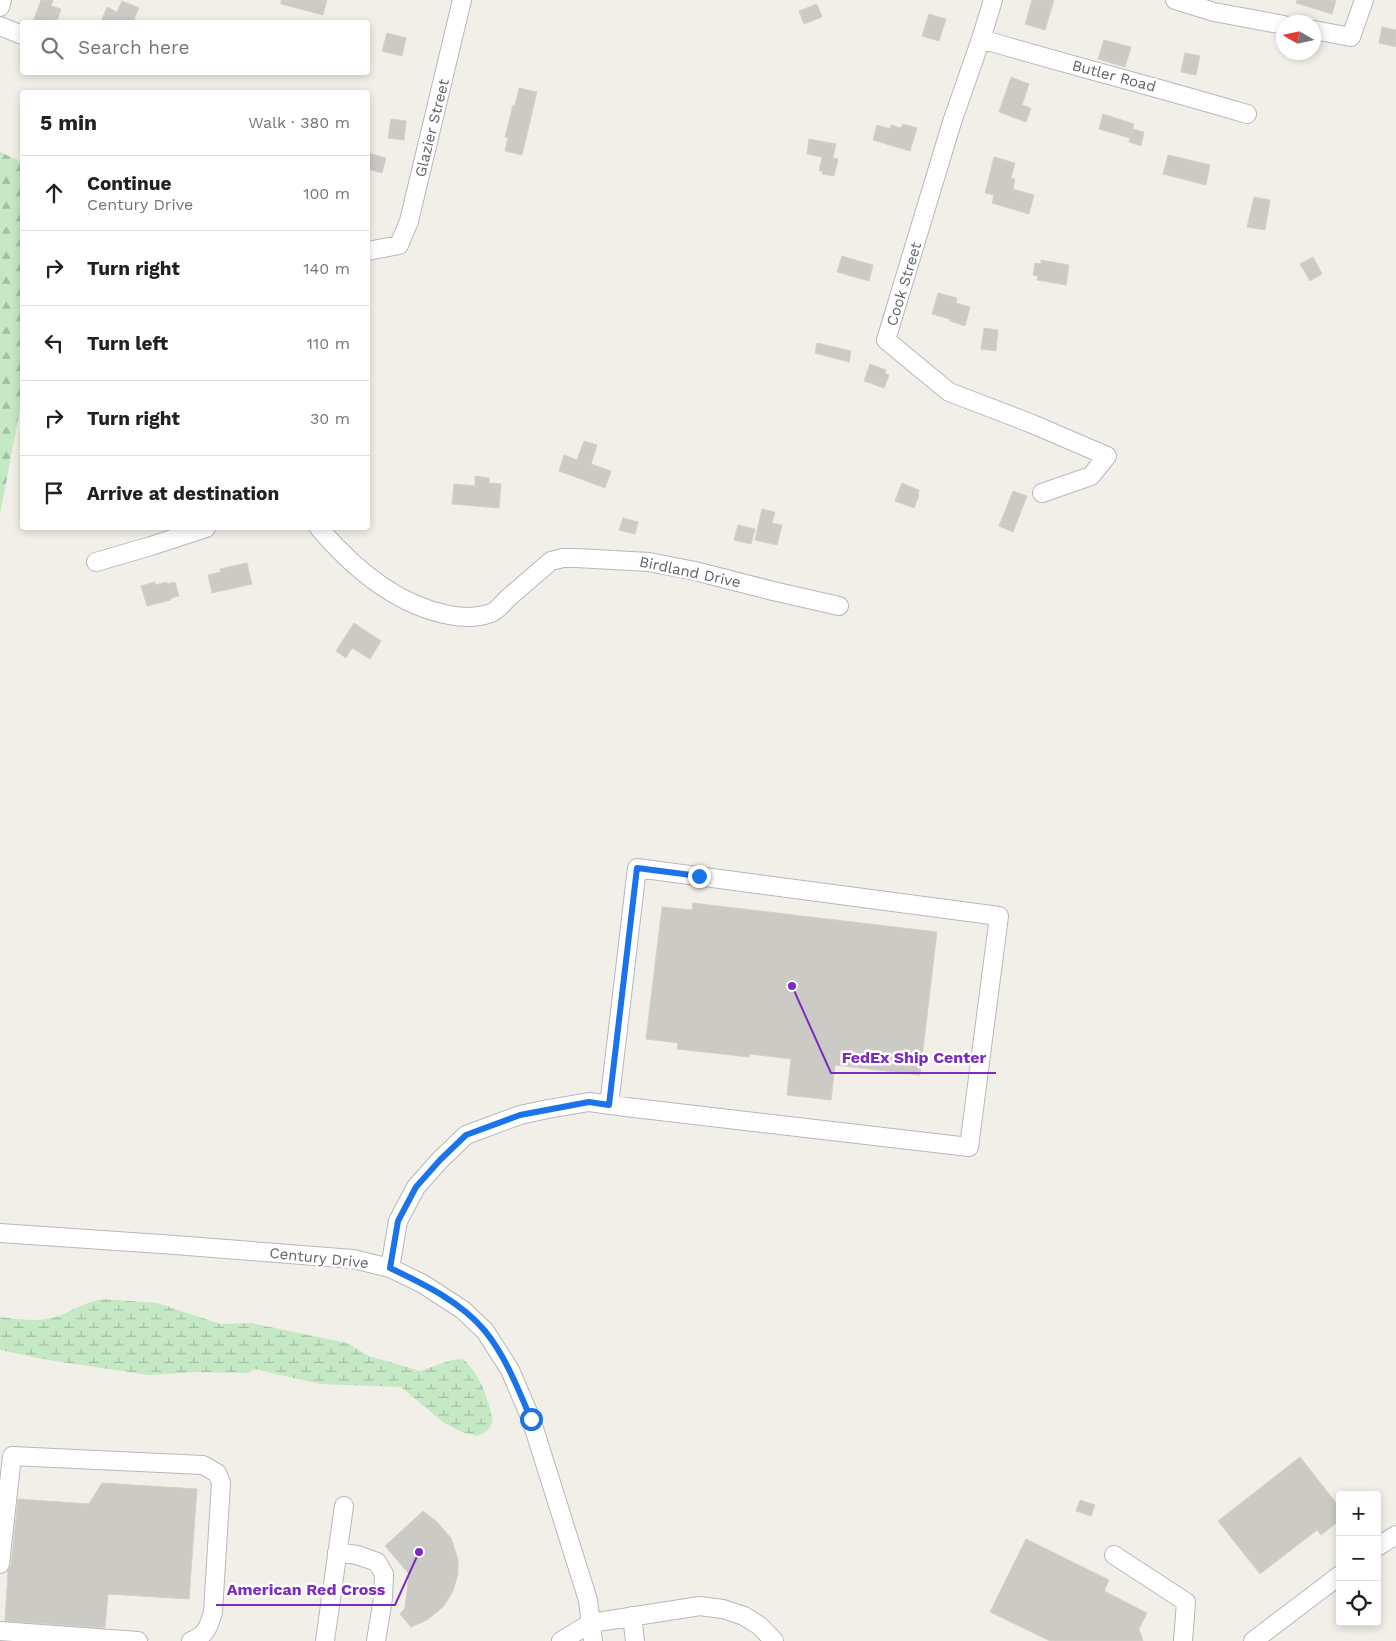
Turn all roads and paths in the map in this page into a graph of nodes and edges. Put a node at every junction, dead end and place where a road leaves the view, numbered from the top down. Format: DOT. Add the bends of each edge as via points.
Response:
graph roads {
  1 [pos="2,0"];
  2 [pos="462,0"];
  3 [pos="993,0"];
  4 [pos="1175,0"];
  5 [pos="1364,0"];
  6 [pos="0,7"];
  7 [pos="1276,24"];
  8 [pos="0,26"];
  9 [pos="1321,32"];
  10 [pos="20,34"];
  11 [pos="981,40"];
  12 [pos="1247,114"];
  13 [pos="370,251"];
  14 [pos="1042,493"];
  15 [pos="200,530"];
  16 [pos="321,530"];
  17 [pos="96,562"];
  18 [pos="839,606"];
  19 [pos="609,1105"];
  20 [pos="0,1233"];
  21 [pos="390,1268"];
  22 [pos="344,1506"];
  23 [pos="1396,1535"];
  24 [pos="1381,1544"];
  25 [pos="337,1552"];
  26 [pos="1114,1555"];
  27 [pos="0,1564"];
  28 [pos="1336,1577"];
  29 [pos="632,1616"];
  30 [pos="591,1623"];
  31 [pos="0,1631"];
  32 [pos="138,1641"];
  33 [pos="191,1641"];
  34 [pos="324,1641"];
  35 [pos="376,1641"];
  36 [pos="561,1641"];
  37 [pos="593,1641"];
  38 [pos="635,1641"];
  39 [pos="774,1641"];
  40 [pos="1183,1641"];
  41 [pos="1253,1641"];
  1 -- 6 [label="street"];
  2 -- 13 [label="street, Glazier Street" via="409,221 398,245"];
  3 -- 11 [label="street, Cook Street"];
  4 -- 7 [label="street" via="1214,12"];
  5 -- 9 [label="street" via="1351,38"];
  8 -- 10 [label="street"];
  11 -- 12 [label="street, Butler Road"];
  11 -- 14 [label="street, Cook Street" via="952,122 886,340 949,392 1107,456 1092,476"];
  15 -- 17 [label="street"];
  16 -- 18 [label="street, Birdland Drive" via="358,568 389,592 429,611 461,617 492,613 551,561 570,558 649,562"];
  19 -- 19 [label="street" via="969,1147 999,916 637,868"];
  19 -- 21 [label="street" via="589,1102 529,1113 466,1135 416,1187 398,1221"];
  20 -- 21 [label="street, Century Drive" via="353,1259"];
  21 -- 30 [label="street, Century Drive" via="423,1284 463,1310 485,1331 510,1370 531,1419 588,1600"];
  22 -- 25 [label="street"];
  23 -- 24 [label="street"];
  25 -- 34 [label="street"];
  25 -- 35 [label="street" via="377,1562 384,1574"];
  26 -- 40 [label="street" via="1186,1602"];
  27 -- 33 [label="street" via="12,1456 203,1464 217,1473 221,1483 214,1612 208,1630"];
  28 -- 41 [label="street"];
  29 -- 30 [label="street"];
  29 -- 38 [label="street"];
  29 -- 39 [label="street" via="700,1606 723,1610 744,1616 760,1626"];
  30 -- 36 [label="street"];
  30 -- 37 [label="street, Century Drive"];
  31 -- 32 [label="street"];
}
